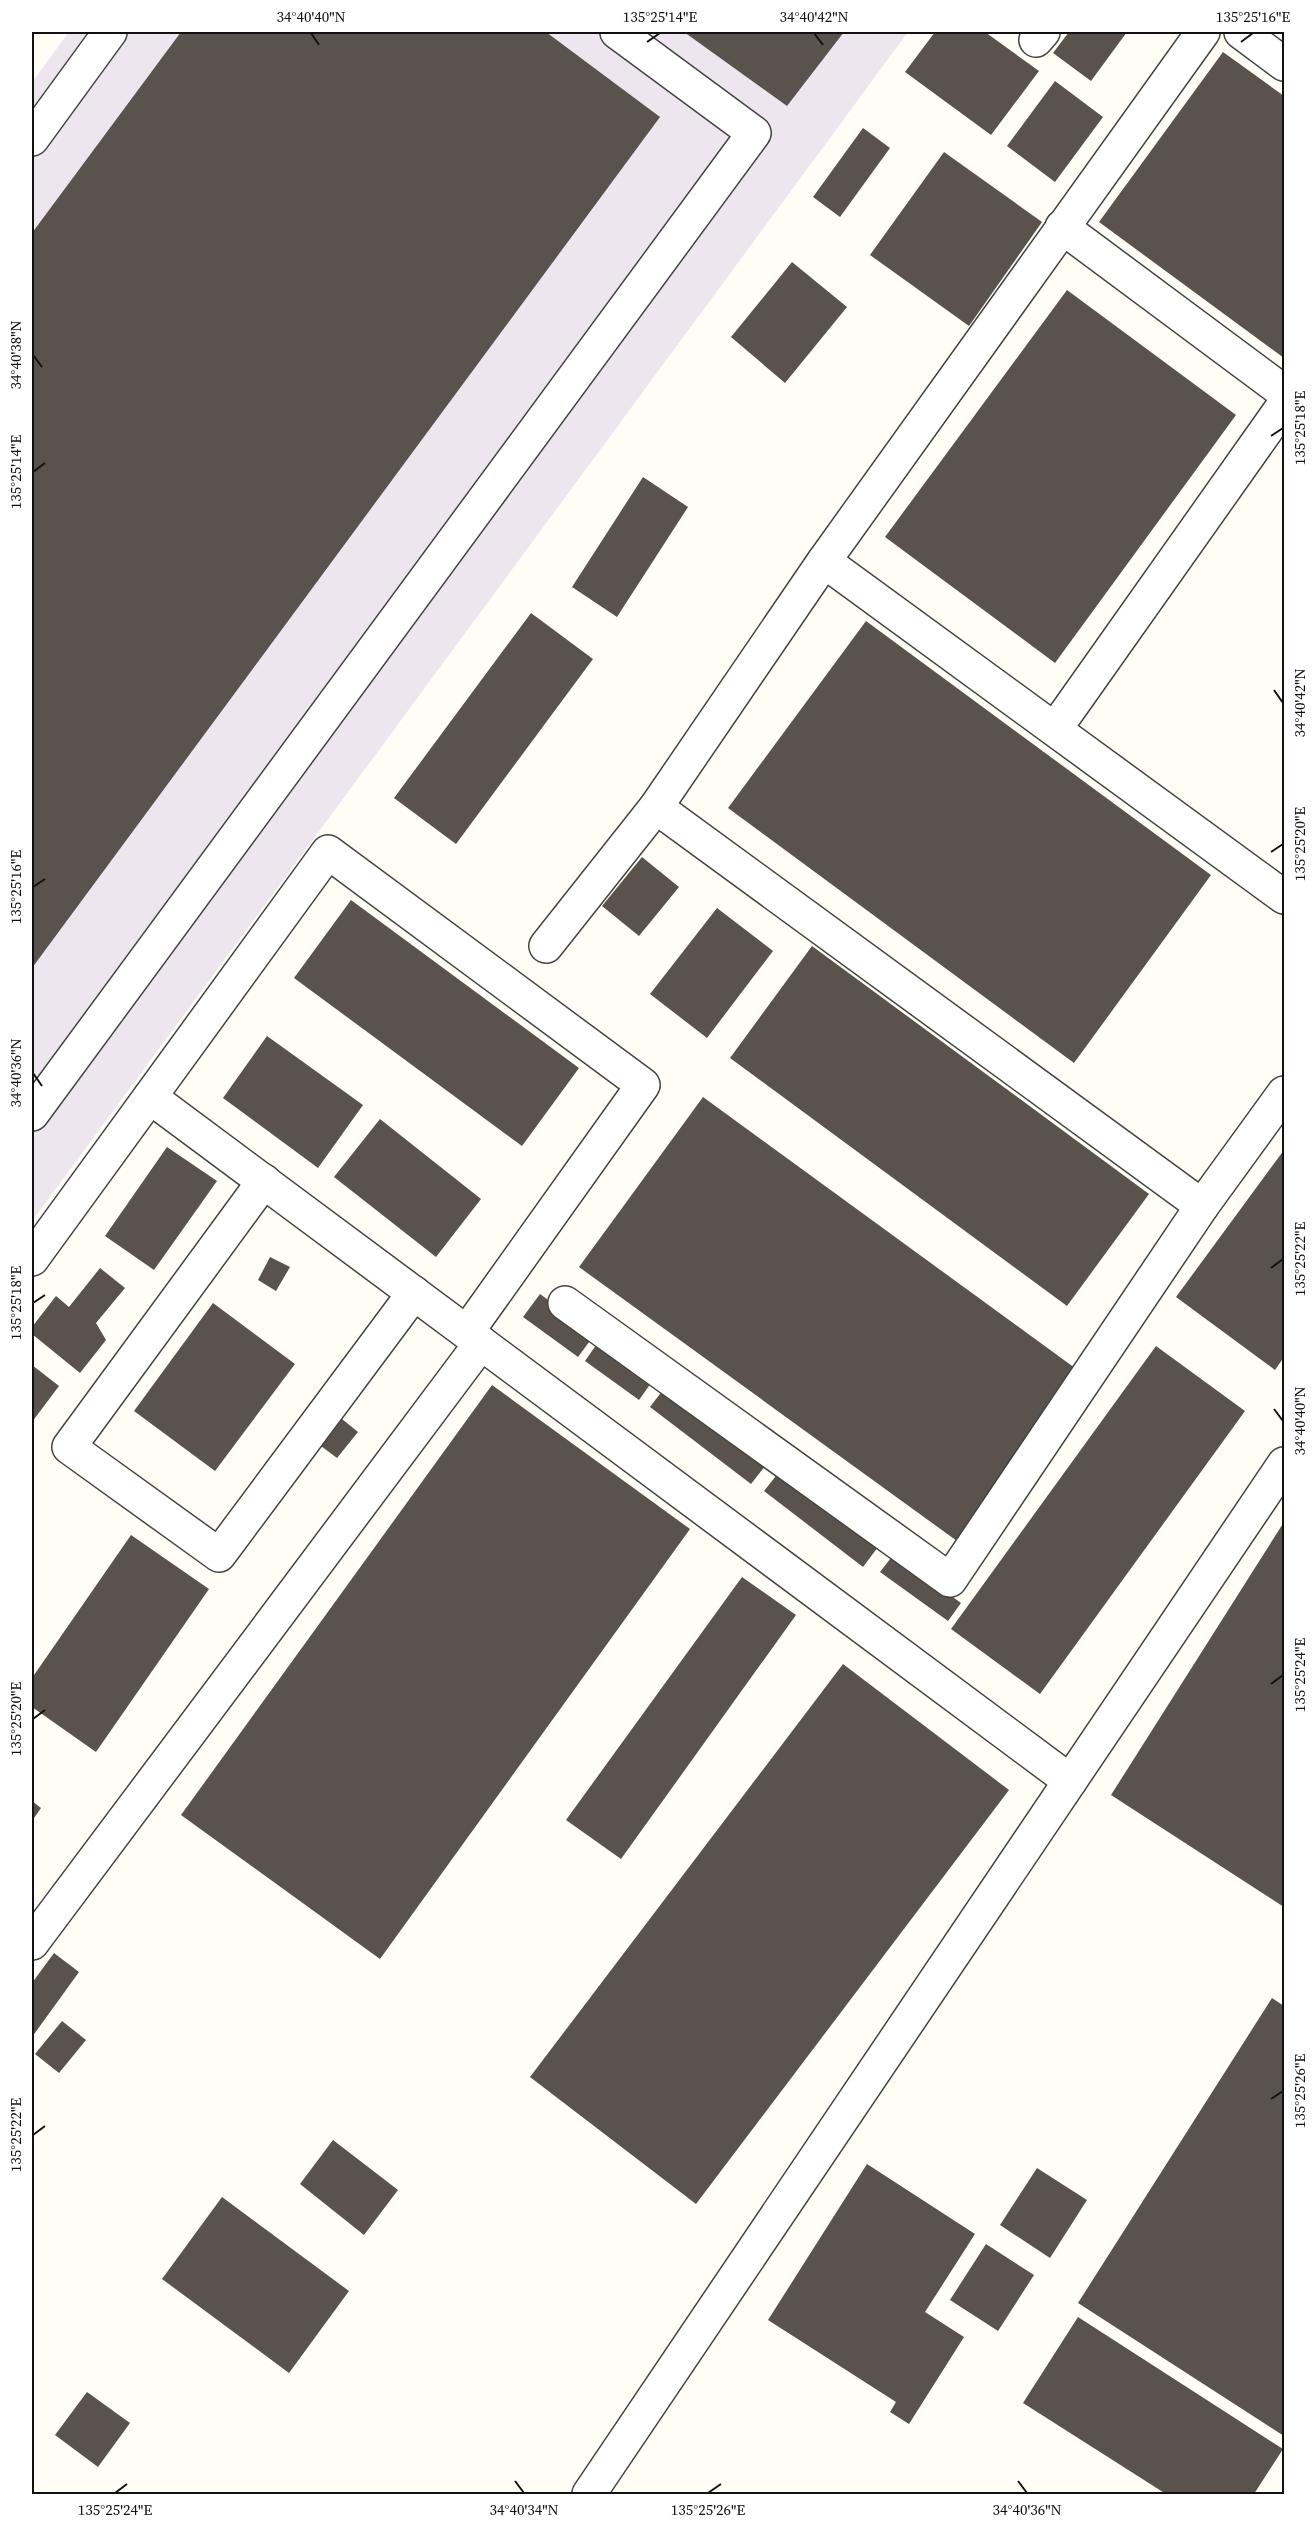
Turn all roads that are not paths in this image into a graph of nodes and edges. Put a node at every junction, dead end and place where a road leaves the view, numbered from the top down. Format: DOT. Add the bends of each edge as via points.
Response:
graph roads {
  1 [pos="110,32"];
  2 [pos="617,32"];
  3 [pos="1203,32"];
  4 [pos="1240,32"];
  5 [pos="1284,64"];
  6 [pos="32,139"];
  7 [pos="1062,227"];
  8 [pos="1284,392"];
  9 [pos="1284,405"];
  10 [pos="824,561"];
  11 [pos="1055,729"];
  12 [pos="656,807"];
  13 [pos="1284,897"];
  14 [pos="546,946"];
  15 [pos="1284,1093"];
  16 [pos="150,1097"];
  17 [pos="32,1114"];
  18 [pos="264,1181"];
  19 [pos="1202,1206"];
  20 [pos="32,1259"];
  21 [pos="414,1293"];
  22 [pos="565,1303"];
  23 [pos="474,1338"];
  24 [pos="1284,1464"];
  25 [pos="1070,1781"];
  26 [pos="32,1943"];
  27 [pos="589,2494"];
  1 -- 6 [label="lane"];
  2 -- 17 [label="lane" via="754,133"];
  3 -- 7 [label="lane"];
  4 -- 5 [label="lane"];
  7 -- 8 [label="lane"];
  7 -- 10 [label="lane"];
  9 -- 11 [label="lane"];
  10 -- 11 [label="lane"];
  10 -- 12 [label="lane"];
  11 -- 13 [label="lane"];
  12 -- 14 [label="lane"];
  12 -- 19 [label="lane"];
  15 -- 19 [label="lane"];
  16 -- 18 [label="lane"];
  16 -- 20 [label="lane"];
  16 -- 23 [label="lane" via="328,852 643,1085"];
  18 -- 21 [label="lane"];
  18 -- 21 [label="lane" via="69,1448 219,1555"];
  19 -- 22 [label="lane" via="950,1580"];
  21 -- 23 [label="lane"];
  23 -- 25 [label="lane"];
  23 -- 26 [label="lane"];
  24 -- 25 [label="lane"];
  25 -- 27 [label="lane"];
}
